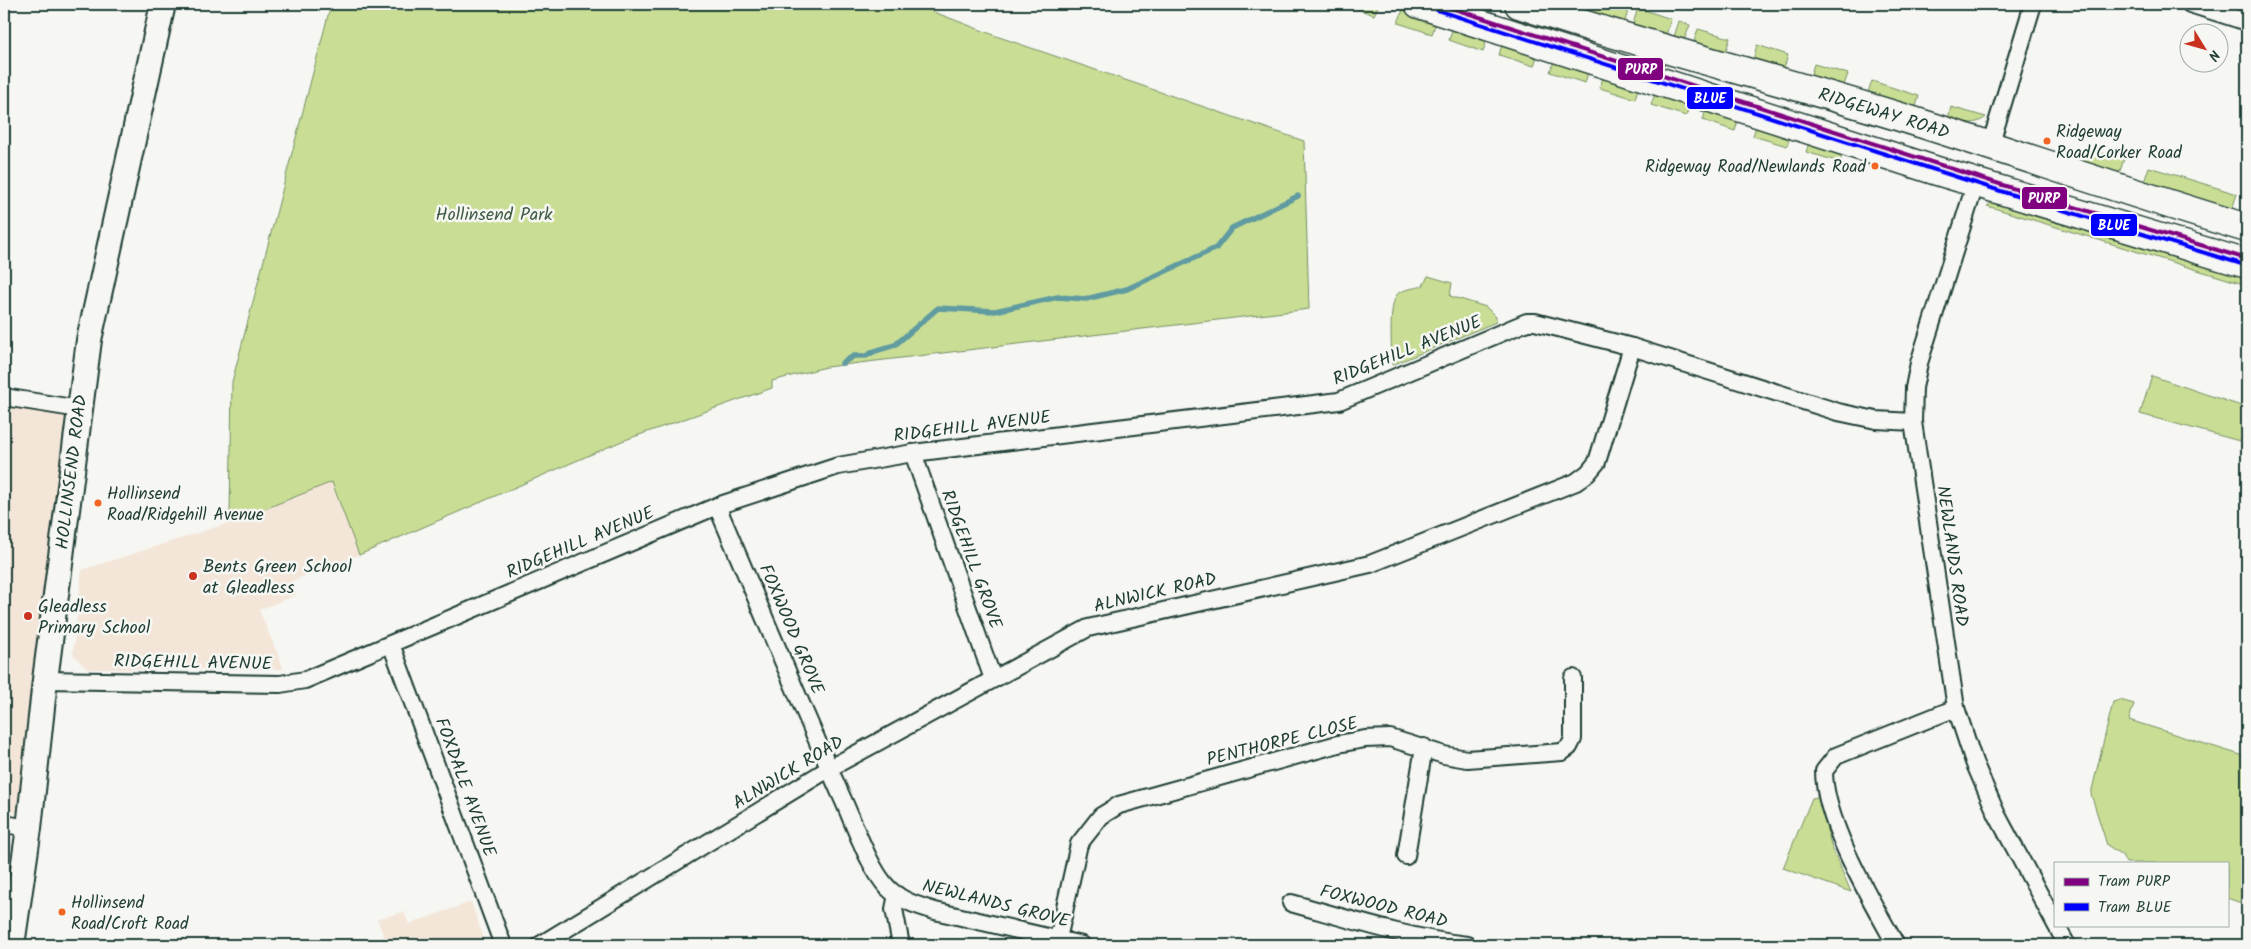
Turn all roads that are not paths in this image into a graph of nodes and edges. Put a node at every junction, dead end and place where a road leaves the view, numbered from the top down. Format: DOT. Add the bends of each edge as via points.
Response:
graph roads {
  1 [pos="163,4"];
  2 [pos="1418,4"];
  3 [pos="1519,4"];
  4 [pos="2033,4"];
  5 [pos="2190,4"];
  6 [pos="2247,22"];
  7 [pos="1990,146"];
  8 [pos="1976,182"];
  9 [pos="2247,228"];
  10 [pos="2247,264"];
  11 [pos="1632,348"];
  12 [pos="4,397"];
  13 [pos="79,409"];
  14 [pos="1913,422"];
  15 [pos="913,453"];
  16 [pos="717,506"];
  17 [pos="391,644"];
  18 [pos="1573,678"];
  19 [pos="993,679"];
  20 [pos="45,680"];
  21 [pos="1956,708"];
  22 [pos="1424,747"];
  23 [pos="830,768"];
  24 [pos="4,824"];
  25 [pos="29,828"];
  26 [pos="1406,856"];
  27 [pos="897,896"];
  28 [pos="1291,903"];
  29 [pos="2054,922"];
  30 [pos="2056,926"];
  31 [pos="1058,939"];
  32 [pos="12,945"];
  33 [pos="503,945"];
  34 [pos="540,945"];
  35 [pos="901,945"];
  36 [pos="1082,945"];
  37 [pos="1467,945"];
  38 [pos="1896,945"];
  39 [pos="2067,945"];
  1 -- 13 [label="main road, HOLLINSEND ROAD" via="112,228 89,340"];
  2 -- 8 [label="highway"];
  3 -- 7 [label="highway, RIDGEWAY ROAD"];
  4 -- 7 [label="street"];
  5 -- 6 [label="street"];
  7 -- 9 [label="highway, RIDGEWAY ROAD"];
  8 -- 10 [label="highway"];
  8 -- 14 [label="street, NEWLANDS ROAD" via="1919,363"];
  11 -- 14 [label="street, RIDGEHILL AVENUE" via="1838,412 1876,420"];
  11 -- 15 [label="street, RIDGEHILL AVENUE" via="1527,322 1339,401"];
  11 -- 19 [label="street, ALNWICK ROAD" via="1596,462 1576,482 1370,564 1088,628"];
  12 -- 13 [label="street"];
  13 -- 20 [label="main road, HOLLINSEND ROAD"];
  14 -- 21 [label="street, NEWLANDS ROAD"];
  15 -- 16 [label="street, RIDGEHILL AVENUE" via="838,466"];
  15 -- 19 [label="street, RIDGEHILL GROVE"];
  16 -- 17 [label="street, RIDGEHILL AVENUE"];
  16 -- 23 [label="street, FOXWOOD GROVE"];
  17 -- 20 [label="street, RIDGEHILL AVENUE" via="305,680 280,684"];
  17 -- 33 [label="street, FOXDALE AVENUE"];
  18 -- 22 [label="street, PENTHORPE CLOSE" via="1573,739 1562,752 1467,759"];
  19 -- 23 [label="street, ALNWICK ROAD"];
  20 -- 25 [label="main road, HOLLINSEND ROAD"];
  21 -- 29 [label="street, NEWLANDS ROAD" via="1974,762 1997,814"];
  21 -- 38 [label="street" via="1836,756 1824,771 1840,834 1859,878"];
  22 -- 26 [label="street"];
  22 -- 31 [label="street, PENTHORPE CLOSE" via="1390,738 1338,744 1119,806 1101,816 1079,844"];
  23 -- 27 [label="street, NEWLANDS GROVE" via="874,869"];
  23 -- 34 [label="street, ALNWICK ROAD"];
  24 -- 25 [label="street"];
  25 -- 32 [label="main road, HOLLINSEND ROAD"];
  27 -- 31 [label="street, NEWLANDS GROVE" via="935,911"];
  27 -- 35 [label="street" via="894,909"];
  28 -- 37 [label="street, FOXWOOD ROAD" via="1392,931"];
  30 -- 39 [label="street, NEWLANDS ROAD"];
  31 -- 36 [label="street, NEWLANDS GROVE"];
}
